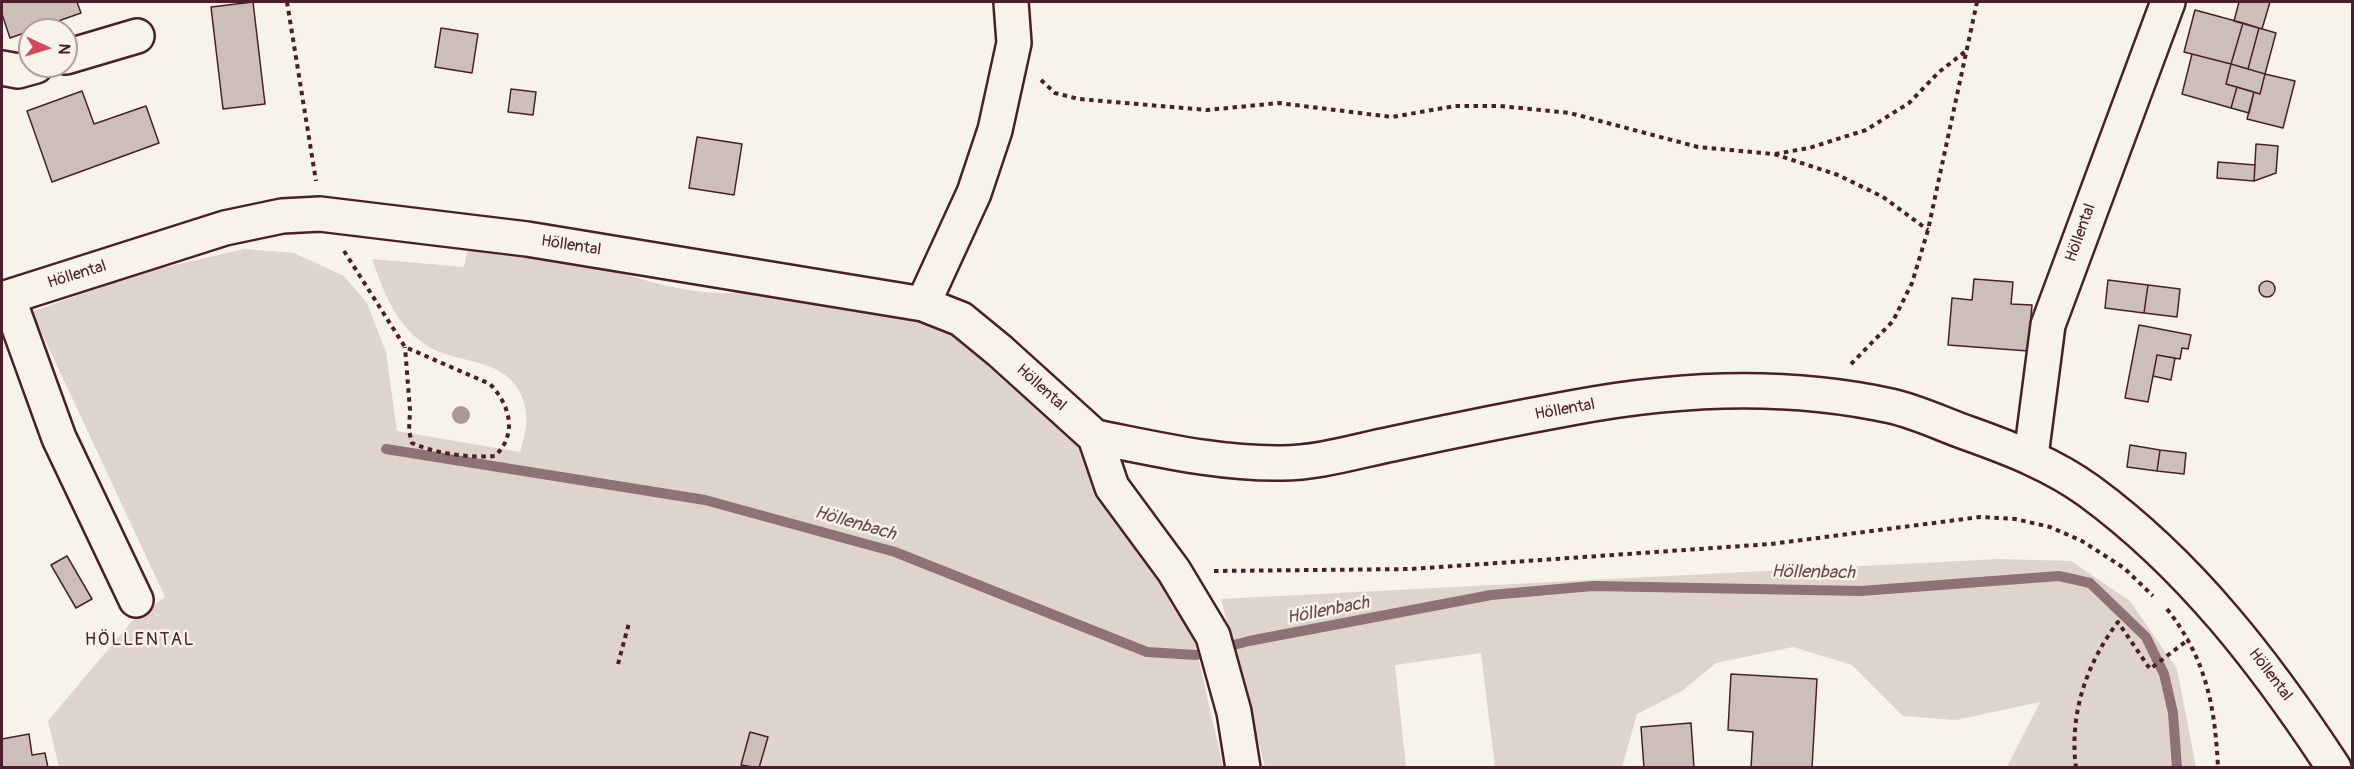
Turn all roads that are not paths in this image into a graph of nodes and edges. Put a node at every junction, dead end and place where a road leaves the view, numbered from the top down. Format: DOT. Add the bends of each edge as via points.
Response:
graph roads {
  1 [pos="1011,2"];
  2 [pos="2164,10"];
  3 [pos="137,36"];
  4 [pos="78,53"];
  5 [pos="2,68"];
  6 [pos="18,71"];
  7 [pos="5,298"];
  8 [pos="923,304"];
  9 [pos="1095,437"];
  10 [pos="2031,456"];
  11 [pos="136,600"];
  12 [pos="1243,768"];
  13 [pos="2334,768"];
  1 -- 8 [label="street" via="1014,43 995,130 974,193"];
  2 -- 10 [label="street, Höllental" via="2048,325"];
  3 -- 4 [label="street"];
  5 -- 6 [label="street"];
  7 -- 8 [label="street, Höllental" via="225,228 282,216 320,214 527,239"];
  7 -- 11 [label="street, Höllental" via="59,438"];
  8 -- 9 [label="street, Höllental" via="961,319"];
  9 -- 10 [label="street, Höllental" via="1232,461 1285,463 1575,407 1677,394 1761,390 1894,406"];
  9 -- 12 [label="street, Höllental" via="1112,487 1174,571 1213,636"];
  10 -- 13 [label="street, Höllental" via="2087,489 2141,532 2221,613 2286,693"];
}
